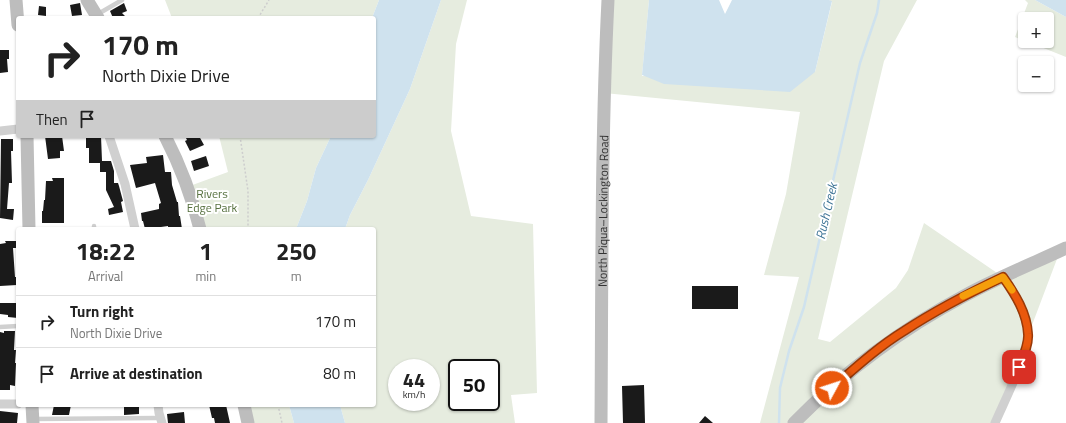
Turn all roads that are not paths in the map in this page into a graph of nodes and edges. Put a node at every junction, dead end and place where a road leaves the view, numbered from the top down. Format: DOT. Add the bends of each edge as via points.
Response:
graph roads {
  1 [pos="16,0"];
  2 [pos="88,0"];
  3 [pos="122,0"];
  4 [pos="608,0"];
  5 [pos="17,16"];
  6 [pos="97,16"];
  7 [pos="16,129"];
  8 [pos="0,131"];
  9 [pos="27,138"];
  10 [pos="110,138"];
  11 [pos="166,138"];
  12 [pos="29,227"];
  13 [pos="135,227"];
  14 [pos="200,227"];
  15 [pos="1066,248"];
  16 [pos="1003,277"];
  17 [pos="16,326"];
  18 [pos="0,327"];
  19 [pos="0,404"];
  20 [pos="16,404"];
  21 [pos="32,407"];
  22 [pos="244,407"];
  23 [pos="158,416"];
  24 [pos="33,421"];
  25 [pos="796,421"];
  26 [pos="248,423"];
  27 [pos="601,423"];
  28 [pos="995,423"];
  1 -- 5 [label="street"];
  2 -- 6 [label="street"];
  3 -- 6 [label="lane"];
  4 -- 27 [label="street, North Piqua–Lockington Road" via="601,184"];
  7 -- 8 [label="street"];
  9 -- 12 [label="street"];
  10 -- 13 [label="street" via="125,184"];
  11 -- 14 [label="street" via="178,161"];
  15 -- 16 [label="street"];
  16 -- 25 [label="street" via="965,295 903,331 872,354"];
  16 -- 28 [label="street" via="1015,294 1025,317 1028,335 1023,358"];
  17 -- 18 [label="lane"];
  19 -- 20 [label="street"];
  21 -- 24 [label="street"];
  22 -- 26 [label="street"];
  23 -- 24 [label="lane"];
}
